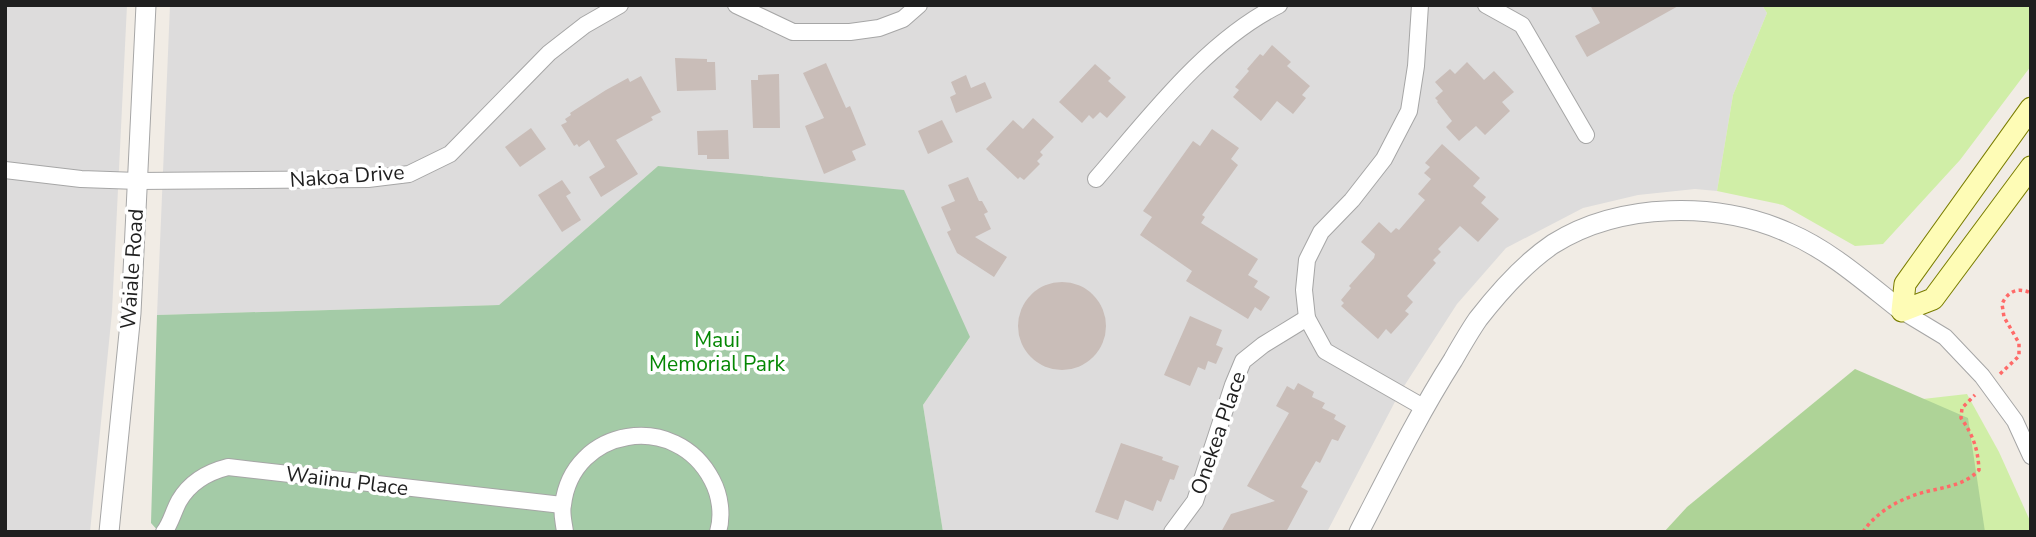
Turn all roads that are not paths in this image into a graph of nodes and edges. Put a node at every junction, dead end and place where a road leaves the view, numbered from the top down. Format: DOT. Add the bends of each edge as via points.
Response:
graph roads {
  1 [pos="146,5"];
  2 [pos="620,5"];
  3 [pos="736,5"];
  4 [pos="919,5"];
  5 [pos="1279,5"];
  6 [pos="1420,5"];
  7 [pos="1486,5"];
  8 [pos="2031,108"];
  9 [pos="1586,135"];
  10 [pos="2031,166"];
  11 [pos="5,170"];
  12 [pos="1096,180"];
  13 [pos="138,181"];
  14 [pos="1902,311"];
  15 [pos="1307,318"];
  16 [pos="1423,407"];
  17 [pos="2031,456"];
  18 [pos="562,506"];
  19 [pos="109,532"];
  20 [pos="164,532"];
  21 [pos="565,532"];
  22 [pos="718,532"];
  23 [pos="1172,532"];
  24 [pos="1359,532"];
  1 -- 13 [label="street, Waiale Road"];
  2 -- 13 [label="street, Nakoa Drive" via="549,52 450,154 410,174 368,179"];
  3 -- 4 [label="street" via="793,32 879,28 903,19"];
  5 -- 12 [label="street" via="1257,16 1190,72"];
  6 -- 15 [label="street" via="1409,111 1384,159 1321,232 1307,260"];
  7 -- 9 [label="street" via="1522,25"];
  8 -- 14 [label="main road" via="1905,285"];
  10 -- 14 [label="main road" via="1933,299"];
  11 -- 13 [label="street, Nakoa Drive"];
  13 -- 19 [label="street, Waiale Road" via="131,313"];
  14 -- 16 [label="street" via="1842,263 1790,233 1706,212 1641,213 1594,225 1564,239 1522,269 1478,319"];
  14 -- 17 [label="street" via="1944,337 1988,384 2015,421"];
  15 -- 16 [label="street" via="1325,351"];
  15 -- 23 [label="street, Onekea Place" via="1243,362 1195,501"];
  16 -- 24 [label="street"];
  18 -- 20 [label="street, Waiinu Place" via="228,467 208,472 191,486"];
  18 -- 21 [label="street"];
  18 -- 22 [label="street" via="572,476 592,452 619,438 650,435 680,444 704,464 718,492"];
}
